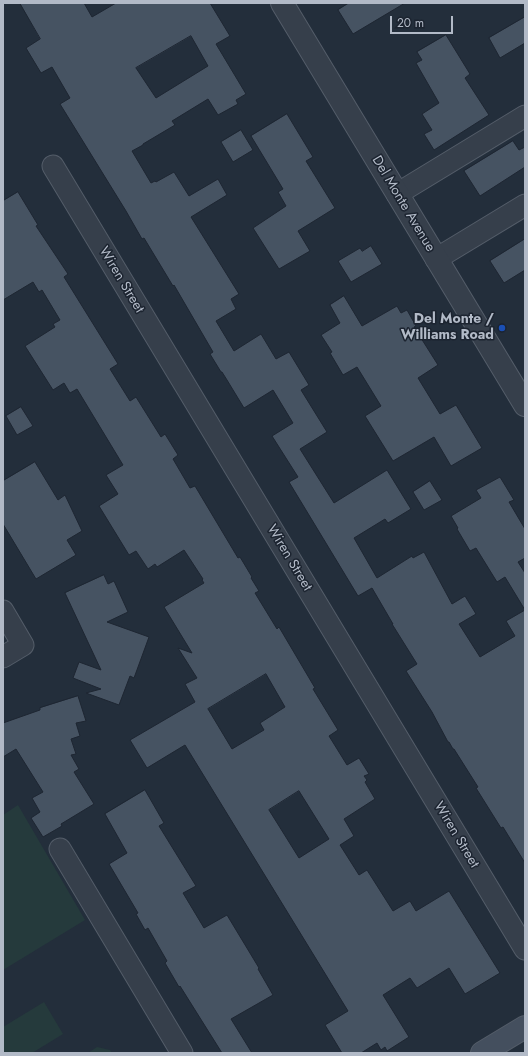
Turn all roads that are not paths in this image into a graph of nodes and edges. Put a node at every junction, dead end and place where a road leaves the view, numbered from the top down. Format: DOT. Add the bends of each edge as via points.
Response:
graph roads {
  1 [pos="282,3"];
  2 [pos="525,116"];
  3 [pos="53,166"];
  4 [pos="397,194"];
  5 [pos="525,206"];
  6 [pos="436,259"];
  7 [pos="525,405"];
  8 [pos="3,611"];
  9 [pos="3,657"];
  10 [pos="60,849"];
  11 [pos="525,949"];
  12 [pos="525,1026"];
  13 [pos="182,1053"];
  14 [pos="482,1053"];
  1 -- 4 [label="street, Del Monte Avenue"];
  2 -- 4 [label="street"];
  3 -- 11 [label="street, Wiren Street"];
  4 -- 6 [label="street, Del Monte Avenue"];
  5 -- 6 [label="street"];
  6 -- 7 [label="street, Del Monte Avenue"];
  8 -- 9 [label="street" via="23,645"];
  10 -- 13 [label="street"];
  12 -- 14 [label="main road"];
}
